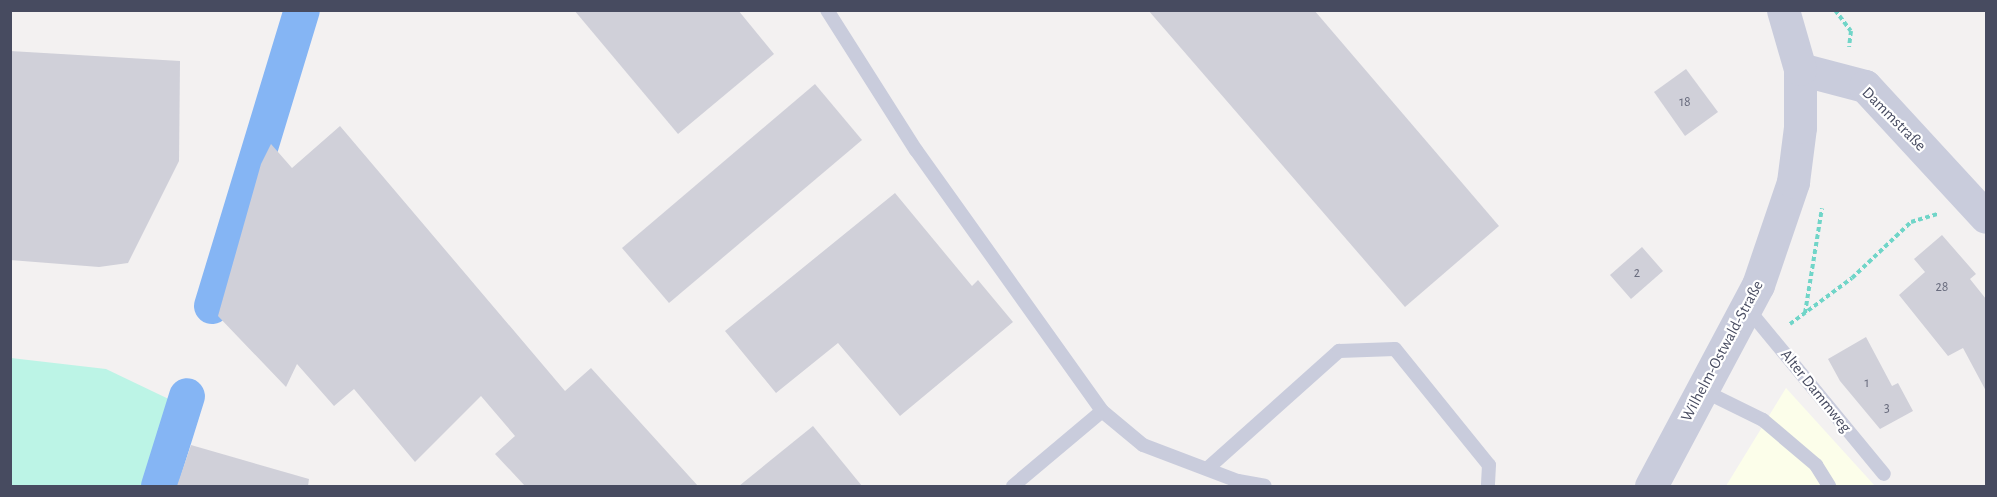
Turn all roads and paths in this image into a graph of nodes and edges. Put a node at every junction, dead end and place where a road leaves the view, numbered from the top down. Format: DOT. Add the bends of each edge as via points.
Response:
graph roads {
  1 [pos="827,10"];
  2 [pos="1783,10"];
  3 [pos="1800,69"];
  4 [pos="1981,211"];
  5 [pos="1747,308"];
  6 [pos="1772,337"];
  7 [pos="1701,390"];
  8 [pos="1102,411"];
  9 [pos="1208,468"];
  10 [pos="1884,474"];
  11 [pos="1013,486"];
  12 [pos="1265,486"];
  13 [pos="1488,486"];
  14 [pos="1651,486"];
  15 [pos="1829,486"];
  1 -- 8 [label="lane" via="916,150"];
  2 -- 3 [label="street"];
  3 -- 4 [label="street, Dammstraße" via="1865,86"];
  3 -- 5 [label="street, Wilhelm-Ostwald-Straße" via="1800,126 1793,182"];
  4 -- 6 [label="path" via="1911,222 1852,278"];
  5 -- 6 [label="lane, Alter Dammweg"];
  5 -- 7 [label="street, Wilhelm-Ostwald-Straße"];
  6 -- 10 [label="lane, Alter Dammweg"];
  7 -- 14 [label="street, Wilhelm-Ostwald-Straße"];
  7 -- 15 [label="lane" via="1763,420 1816,465"];
  8 -- 9 [label="lane" via="1143,445"];
  8 -- 11 [label="lane"];
  9 -- 12 [label="lane" via="1238,481"];
  9 -- 13 [label="lane" via="1339,351 1395,349 1489,465"];
}
